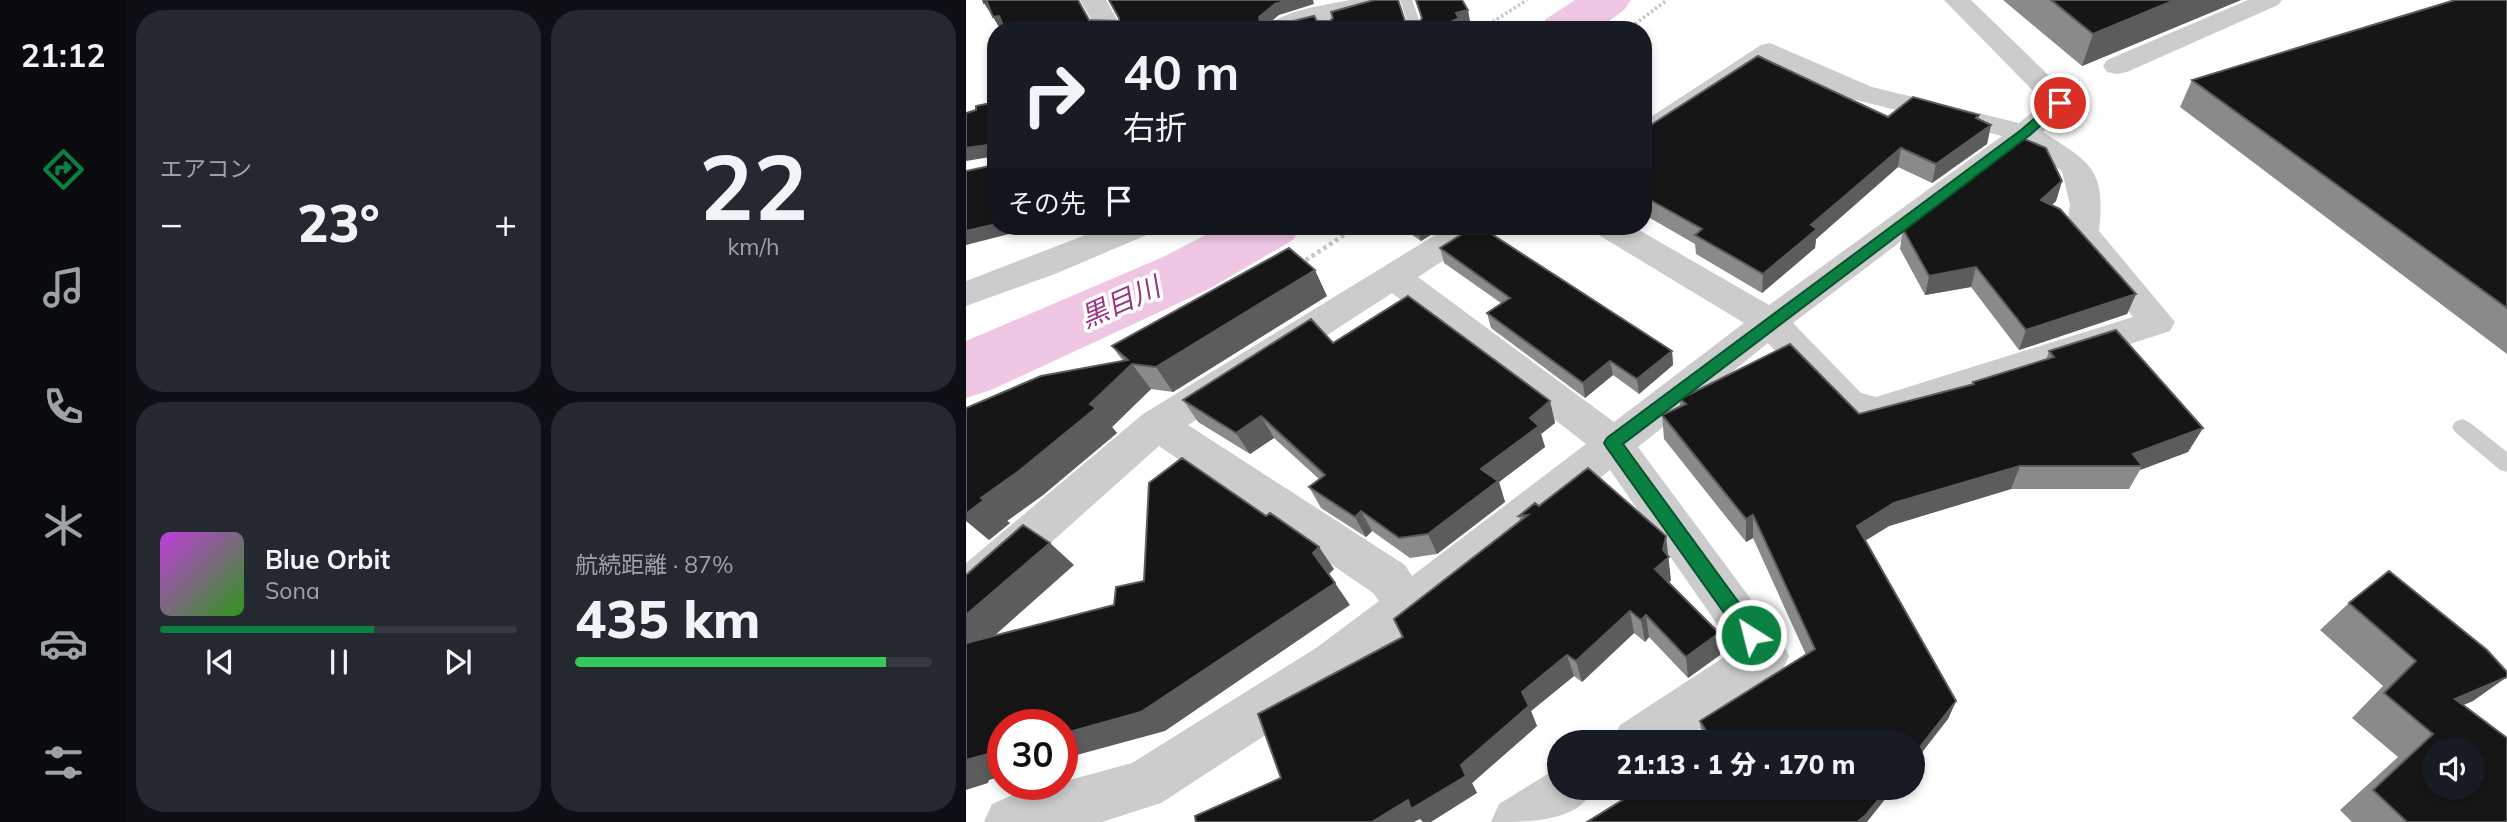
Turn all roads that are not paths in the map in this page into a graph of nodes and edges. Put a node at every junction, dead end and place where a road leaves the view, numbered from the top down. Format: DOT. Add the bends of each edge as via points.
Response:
graph roads {
  1 [pos="1093,0"];
  2 [pos="1382,0"];
  3 [pos="1406,0"];
  4 [pos="1957,0"];
  5 [pos="2269,0"];
  6 [pos="1105,21"];
  7 [pos="1328,21"];
  8 [pos="1414,21"];
  9 [pos="2117,66"];
  10 [pos="1652,129"];
  11 [pos="2025,132"];
  12 [pos="1117,235"];
  13 [pos="1458,235"];
  14 [pos="1623,235"];
  15 [pos="1392,275"];
  16 [pos="966,294"];
  17 [pos="1770,322"];
  18 [pos="1157,425"];
  19 [pos="2462,427"];
  20 [pos="1613,443"];
  21 [pos="2507,464"];
  22 [pos="966,590"];
  23 [pos="1406,606"];
  24 [pos="1655,730"];
  25 [pos="1551,800"];
  26 [pos="1134,804"];
  27 [pos="1010,822"];
  28 [pos="1517,822"];
  1 -- 6 [label="street"];
  2 -- 7 [label="street"];
  3 -- 8 [label="lane"];
  4 -- 11 [label="street" via="2060,103"];
  5 -- 9 [label="street"];
  10 -- 11 [label="street" via="1770,51 1862,93"];
  11 -- 17 [label="street"];
  11 -- 17 [label="street" via="2075,166 2086,205 2082,233 2158,322 1876,412 1847,403"];
  12 -- 16 [label="street"];
  13 -- 15 [label="street"];
  14 -- 17 [label="street"];
  15 -- 18 [label="street"];
  15 -- 20 [label="street"];
  17 -- 20 [label="street"];
  18 -- 22 [label="street"];
  18 -- 23 [label="street" via="1389,579"];
  19 -- 21 [label="lane"];
  20 -- 23 [label="street"];
  20 -- 24 [label="street" via="1766,656"];
  23 -- 26 [label="street" via="1333,664"];
  25 -- 28 [label="street"];
  26 -- 27 [label="street"];
}
